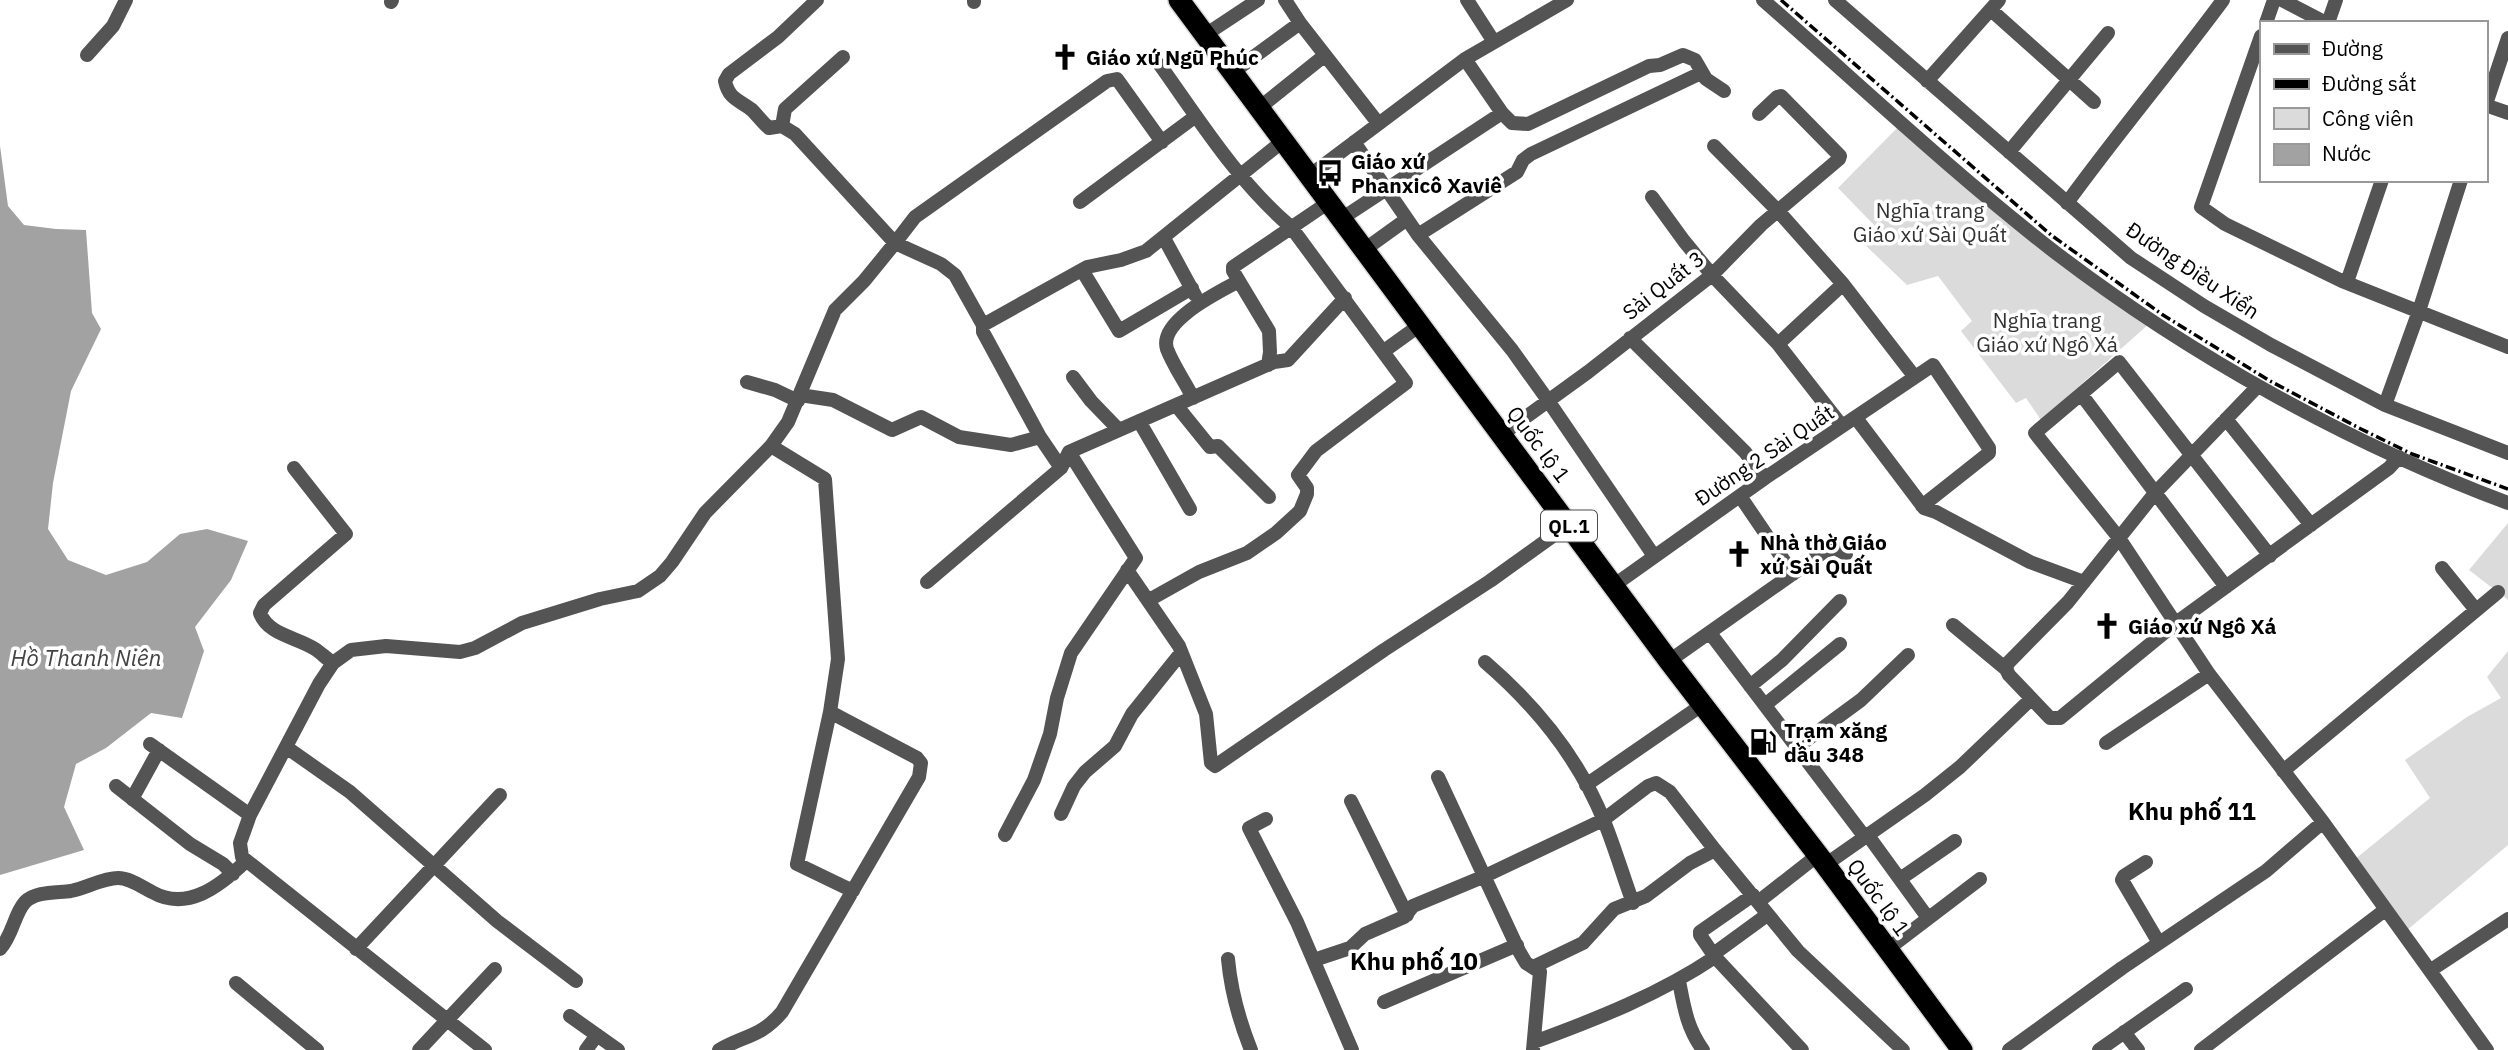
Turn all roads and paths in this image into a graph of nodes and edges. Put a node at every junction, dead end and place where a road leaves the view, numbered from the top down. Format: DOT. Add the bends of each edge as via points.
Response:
graph roads {
  1 [pos="126,0"];
  2 [pos="1179,0"];
  3 [pos="1258,0"];
  4 [pos="1285,0"];
  5 [pos="1467,0"];
  6 [pos="1567,0"];
  7 [pos="1763,0"];
  8 [pos="1835,0"];
  9 [pos="2222,0"];
  10 [pos="2274,0"];
  11 [pos="2281,0"];
  12 [pos="2336,0"];
  13 [pos="806,3"];
  14 [pos="1995,5"];
  15 [pos="2267,21"];
  16 [pos="2323,21"];
  17 [pos="2328,21"];
  18 [pos="1300,23"];
  19 [pos="2108,33"];
  20 [pos="1205,35"];
  21 [pos="2508,38"];
  22 [pos="2260,39"];
  23 [pos="1494,42"];
  24 [pos="87,55"];
  25 [pos="1324,56"];
  26 [pos="843,57"];
  27 [pos="1465,59"];
  28 [pos="1160,65"];
  29 [pos="1233,72"];
  30 [pos="1701,73"];
  31 [pos="2069,80"];
  32 [pos="1927,81"];
  33 [pos="1724,91"];
  34 [pos="2487,99"];
  35 [pos="2094,102"];
  36 [pos="2487,106"];
  37 [pos="1259,108"];
  38 [pos="1502,113"];
  39 [pos="2508,113"];
  40 [pos="1759,114"];
  41 [pos="1196,116"];
  42 [pos="1378,123"];
  43 [pos="782,126"];
  44 [pos="1283,141"];
  45 [pos="1161,142"];
  46 [pos="1354,142"];
  47 [pos="1714,146"];
  48 [pos="2009,152"];
  49 [pos="1242,175"];
  50 [pos="1310,176"];
  51 [pos="2381,182"];
  52 [pos="2460,182"];
  53 [pos="1387,188"];
  54 [pos="1652,197"];
  55 [pos="1080,202"];
  56 [pos="2067,203"];
  57 [pos="1335,210"];
  58 [pos="1779,212"];
  59 [pos="1407,219"];
  60 [pos="1291,227"];
  61 [pos="1418,235"];
  62 [pos="1164,238"];
  63 [pos="895,243"];
  64 [pos="1364,250"];
  65 [pos="1082,270"];
  66 [pos="1712,275"];
  67 [pos="1238,281"];
  68 [pos="2347,282"];
  69 [pos="1843,284"];
  70 [pos="1192,288"];
  71 [pos="1345,298"];
  72 [pos="1172,300"];
  73 [pos="1200,304"];
  74 [pos="2419,311"];
  75 [pos="1181,317"];
  76 [pos="983,325"];
  77 [pos="1420,325"];
  78 [pos="1630,338"];
  79 [pos="1778,344"];
  80 [pos="2508,346"];
  81 [pos="1384,351"];
  82 [pos="1268,365"];
  83 [pos="1914,376"];
  84 [pos="1073,377"];
  85 [pos="747,382"];
  86 [pos="2258,386"];
  87 [pos="2081,394"];
  88 [pos="799,398"];
  89 [pos="1193,398"];
  90 [pos="1548,399"];
  91 [pos="1176,405"];
  92 [pos="2385,405"];
  93 [pos="1856,418"];
  94 [pos="2225,419"];
  95 [pos="1139,421"];
  96 [pos="1842,426"];
  97 [pos="1119,430"];
  98 [pos="1501,435"];
  99 [pos="1040,437"];
  100 [pos="771,446"];
  101 [pos="2506,447"];
  102 [pos="1069,452"];
  103 [pos="2191,454"];
  104 [pos="2399,457"];
  105 [pos="295,468"];
  106 [pos="1061,468"];
  107 [pos="1765,478"];
  108 [pos="2155,493"];
  109 [pos="1740,496"];
  110 [pos="1269,497"];
  111 [pos="2508,503"];
  112 [pos="1922,506"];
  113 [pos="1190,509"];
  114 [pos="1568,525"];
  115 [pos="2311,525"];
  116 [pos="2119,538"];
  117 [pos="1846,554"];
  118 [pos="1654,556"];
  119 [pos="2270,556"];
  120 [pos="2442,568"];
  121 [pos="1127,570"];
  122 [pos="1793,574"];
  123 [pos="927,582"];
  124 [pos="2084,582"];
  125 [pos="1614,586"];
  126 [pos="2227,587"];
  127 [pos="2498,592"];
  128 [pos="1149,600"];
  129 [pos="1840,601"];
  130 [pos="2476,610"];
  131 [pos="2176,623"];
  132 [pos="1953,625"];
  133 [pos="1710,633"];
  134 [pos="1840,644"];
  135 [pos="1181,653"];
  136 [pos="1908,655"];
  137 [pos="1669,661"];
  138 [pos="1485,662"];
  139 [pos="332,663"];
  140 [pos="2006,669"];
  141 [pos="2209,674"];
  142 [pos="1750,687"];
  143 [pos="2031,699"];
  144 [pos="1702,705"];
  145 [pos="1765,705"];
  146 [pos="830,712"];
  147 [pos="2106,743"];
  148 [pos="286,747"];
  149 [pos="1797,747"];
  150 [pos="2283,771"];
  151 [pos="1438,777"];
  152 [pos="1586,785"];
  153 [pos="116,786"];
  154 [pos="500,795"];
  155 [pos="132,799"];
  156 [pos="1352,800"];
  157 [pos="1061,814"];
  158 [pos="250,815"];
  159 [pos="1266,819"];
  160 [pos="1603,820"];
  161 [pos="2323,822"];
  162 [pos="1005,835"];
  163 [pos="1866,835"];
  164 [pos="1955,841"];
  165 [pos="1714,850"];
  166 [pos="1821,860"];
  167 [pos="245,862"];
  168 [pos="2146,862"];
  169 [pos="433,867"];
  170 [pos="233,874"];
  171 [pos="1485,876"];
  172 [pos="1900,878"];
  173 [pos="1980,879"];
  174 [pos="853,891"];
  175 [pos="1756,899"];
  176 [pos="1633,903"];
  177 [pos="2385,910"];
  178 [pos="1407,915"];
  179 [pos="1767,915"];
  180 [pos="1928,918"];
  181 [pos="2508,919"];
  182 [pos="2158,943"];
  183 [pos="1517,946"];
  184 [pos="0,949"];
  185 [pos="356,949"];
  186 [pos="1888,949"];
  187 [pos="1717,953"];
  188 [pos="1228,959"];
  189 [pos="1314,960"];
  190 [pos="1533,967"];
  191 [pos="495,969"];
  192 [pos="2431,970"];
  193 [pos="576,981"];
  194 [pos="1679,981"];
  195 [pos="236,983"];
  196 [pos="2186,989"];
  197 [pos="1384,1002"];
  198 [pos="570,1016"];
  199 [pos="446,1022"];
  200 [pos="2124,1032"];
  201 [pos="597,1035"];
  202 [pos="1534,1046"];
  203 [pos="317,1050"];
  204 [pos="419,1050"];
  205 [pos="485,1050"];
  206 [pos="586,1050"];
  207 [pos="618,1050"];
  208 [pos="719,1050"];
  209 [pos="1251,1050"];
  210 [pos="1352,1050"];
  211 [pos="1703,1050"];
  212 [pos="1802,1050"];
  213 [pos="1903,1050"];
  214 [pos="1962,1050"];
  215 [pos="2009,1050"];
  216 [pos="2099,1050"];
  217 [pos="2138,1050"];
  218 [pos="2202,1050"];
  219 [pos="2487,1050"];
  1 -- 24 [label="street" via="113,26"];
  2 -- 20 [label="highway, Quốc lộ 1 / QL.1"];
  3 -- 20 [label="street"];
  4 -- 18 [label="street"];
  5 -- 23 [label="street"];
  6 -- 23 [label="street"];
  7 -- 86 [label="street" via="2050,248"];
  8 -- 32 [label="street, Đường Điều Xiển"];
  9 -- 56 [label="street"];
  10 -- 15 [label="street"];
  11 -- 16 [label="street"];
  12 -- 17 [label="street"];
  13 -- 43 [label="street" via="778,37 725,81 733,99 769,128"];
  14 -- 31 [label="street"];
  14 -- 32 [label="street"];
  18 -- 25 [label="street"];
  18 -- 29 [label="street"];
  19 -- 31 [label="street"];
  20 -- 29 [label="highway, Quốc lộ 1 / QL.1"];
  21 -- 34 [label="street"];
  22 -- 68 [label="street" via="2201,207 2225,224"];
  23 -- 27 [label="street"];
  25 -- 37 [label="street"];
  25 -- 42 [label="street"];
  26 -- 43 [label="street" via="785,109"];
  27 -- 38 [label="street"];
  27 -- 42 [label="street"];
  28 -- 41 [label="street"];
  29 -- 37 [label="highway, Quốc lộ 1 / QL.1"];
  30 -- 33 [label="street"];
  30 -- 38 [label="street" via="1695,61 1683,55 1649,66 1528,124 1512,123"];
  30 -- 61 [label="street" via="1531,153 1517,172"];
  31 -- 35 [label="street"];
  31 -- 48 [label="street"];
  32 -- 48 [label="street, Đường Điều Xiển"];
  36 -- 39 [label="street"];
  37 -- 44 [label="highway, Quốc lộ 1 / QL.1"];
  38 -- 53 [label="street"];
  40 -- 58 [label="street, Sài Quất 3" via="1782,96 1840,156"];
  41 -- 45 [label="street"];
  41 -- 49 [label="street"];
  42 -- 46 [label="street"];
  43 -- 63 [label="street" via="795,134"];
  44 -- 49 [label="street"];
  44 -- 50 [label="highway, Quốc lộ 1 / QL.1"];
  45 -- 55 [label="street"];
  45 -- 63 [label="street" via="1117,79 1107,81 915,217"];
  46 -- 50 [label="street"];
  46 -- 53 [label="street"];
  47 -- 58 [label="street"];
  48 -- 56 [label="street, Đường Điều Xiển"];
  49 -- 60 [label="street"];
  49 -- 62 [label="street"];
  50 -- 57 [label="highway, Quốc lộ 1 / QL.1"];
  51 -- 68 [label="street"];
  52 -- 74 [label="street"];
  53 -- 57 [label="street"];
  53 -- 59 [label="street"];
  54 -- 66 [label="street"];
  56 -- 92 [label="street, Đường Điều Xiển" via="2131,258 2204,306"];
  57 -- 60 [label="street"];
  57 -- 64 [label="highway, Quốc lộ 1 / QL.1"];
  58 -- 66 [label="street, Sài Quất 3"];
  58 -- 69 [label="street"];
  59 -- 61 [label="street"];
  59 -- 64 [label="street"];
  60 -- 67 [label="street" via="1233,267"];
  60 -- 71 [label="street"];
  61 -- 90 [label="street"];
  62 -- 65 [label="street" via="1146,251"];
  62 -- 70 [label="street"];
  63 -- 76 [label="street" via="955,275"];
  63 -- 88 [label="street" via="835,310"];
  64 -- 77 [label="highway, Quốc lộ 1 / QL.1"];
  65 -- 72 [label="street" via="1119,331"];
  65 -- 76 [label="street"];
  66 -- 78 [label="street, Sài Quất 3"];
  66 -- 79 [label="street"];
  67 -- 73 [label="street"];
  67 -- 82 [label="street" via="1269,331"];
  68 -- 74 [label="street"];
  69 -- 79 [label="street"];
  69 -- 83 [label="street"];
  70 -- 72 [label="street"];
  70 -- 73 [label="street"];
  71 -- 81 [label="street"];
  71 -- 82 [label="street" via="1288,360"];
  72 -- 75 [label="street"];
  73 -- 75 [label="street"];
  74 -- 80 [label="street"];
  74 -- 92 [label="street"];
  75 -- 89 [label="street" via="1168,331 1166,347"];
  76 -- 99 [label="street"];
  77 -- 81 [label="street"];
  77 -- 98 [label="highway, Quốc lộ 1 / QL.1"];
  78 -- 90 [label="street, Sài Quất 3"];
  78 -- 107 [label="street" via="1745,452"];
  79 -- 96 [label="street"];
  81 -- 128 [label="street" via="1406,383 1310,457 1298,475 1307,494 1297,514 1247,553 1199,572"];
  82 -- 89 [label="street"];
  83 -- 93 [label="street, Đường 2 Sài Quất"];
  83 -- 112 [label="street, Đường 2 Sài Quất" via="1933,365 1989,448 1989,453"];
  84 -- 97 [label="street"];
  85 -- 88 [label="street"];
  86 -- 94 [label="street"];
  86 -- 104 [label="street"];
  87 -- 103 [label="street" via="2119,362"];
  87 -- 108 [label="street"];
  87 -- 116 [label="street" via="2035,433"];
  88 -- 99 [label="street" via="833,400 892,430 921,417 959,437 1011,445"];
  88 -- 100 [label="street"];
  89 -- 91 [label="street"];
  90 -- 98 [label="street, Sài Quất 3"];
  90 -- 118 [label="street"];
  91 -- 95 [label="street"];
  91 -- 110 [label="street" via="1210,447 1217,446"];
  92 -- 101 [label="street, Đường Điều Xiển"];
  93 -- 96 [label="street, Đường 2 Sài Quất"];
  93 -- 112 [label="street"];
  94 -- 103 [label="street"];
  94 -- 115 [label="street"];
  95 -- 97 [label="street"];
  95 -- 113 [label="street"];
  96 -- 107 [label="street, Đường 2 Sài Quất"];
  97 -- 102 [label="street"];
  98 -- 114 [label="highway, Quốc lộ 1 / QL.1"];
  99 -- 106 [label="street"];
  100 -- 139 [label="street" via="705,513 666,569 638,591 522,623 460,652 374,647 351,650"];
  100 -- 146 [label="street" via="825,480 838,659"];
  102 -- 106 [label="street"];
  102 -- 121 [label="street" via="1136,558"];
  103 -- 108 [label="street"];
  103 -- 119 [label="street"];
  104 -- 111 [label="street"];
  104 -- 115 [label="street"];
  105 -- 139 [label="street" via="345,534 264,604 260,613 272,629"];
  106 -- 123 [label="street"];
  107 -- 109 [label="street, Đường 2 Sài Quất"];
  108 -- 116 [label="street"];
  108 -- 126 [label="street"];
  109 -- 118 [label="street, Đường 2 Sài Quất"];
  109 -- 122 [label="street"];
  112 -- 124 [label="street" via="2030,562"];
  114 -- 125 [label="highway, Quốc lộ 1 / QL.1"];
  114 -- 135 [label="street" via="1215,766 1206,714"];
  115 -- 119 [label="street"];
  116 -- 124 [label="street"];
  116 -- 131 [label="street"];
  117 -- 122 [label="street" via="1831,549"];
  118 -- 125 [label="street, Đường 2 Sài Quất"];
  119 -- 126 [label="street"];
  120 -- 130 [label="street"];
  121 -- 128 [label="street"];
  121 -- 162 [label="street" via="1072,653 1038,769"];
  122 -- 133 [label="street"];
  124 -- 140 [label="street"];
  125 -- 137 [label="highway, Quốc lộ 1 / QL.1"];
  126 -- 131 [label="street"];
  127 -- 130 [label="street"];
  128 -- 135 [label="street"];
  129 -- 142 [label="street"];
  130 -- 150 [label="street"];
  131 -- 141 [label="street"];
  131 -- 143 [label="street" via="2060,718 2050,718"];
  132 -- 140 [label="street"];
  133 -- 137 [label="street"];
  133 -- 142 [label="street"];
  134 -- 145 [label="street"];
  135 -- 157 [label="street" via="1132,714 1115,746 1074,786"];
  136 -- 149 [label="street" via="1861,700"];
  137 -- 144 [label="highway, Quốc lộ 1 / QL.1"];
  138 -- 152 [label="street" via="1536,711"];
  139 -- 148 [label="street"];
  140 -- 143 [label="street"];
  141 -- 147 [label="street"];
  141 -- 150 [label="street"];
  142 -- 145 [label="street"];
  143 -- 163 [label="street" via="1961,767"];
  144 -- 152 [label="street"];
  144 -- 166 [label="highway, Quốc lộ 1 / QL.1"];
  145 -- 149 [label="street"];
  146 -- 174 [label="street" via="797,864"];
  146 -- 174 [label="street" via="921,763 919,777"];
  148 -- 158 [label="street"];
  148 -- 169 [label="street" via="350,792"];
  149 -- 163 [label="street"];
  150 -- 161 [label="street"];
  151 -- 171 [label="street"];
  152 -- 160 [label="street"];
  153 -- 155 [label="street"];
  154 -- 169 [label="street"];
  155 -- 158 [label="street" via="154,747"];
  155 -- 170 [label="street"];
  156 -- 178 [label="street"];
  158 -- 167 [label="street" via="240,843"];
  159 -- 189 [label="street" via="1249,828"];
  160 -- 165 [label="street" via="1656,783 1670,792"];
  160 -- 171 [label="street"];
  160 -- 176 [label="street"];
  161 -- 177 [label="street"];
  161 -- 182 [label="street" via="2266,871"];
  163 -- 166 [label="street"];
  163 -- 172 [label="street"];
  164 -- 172 [label="street"];
  165 -- 175 [label="street"];
  165 -- 176 [label="street"];
  166 -- 175 [label="street"];
  166 -- 186 [label="highway, Quốc lộ 1 / QL.1"];
  167 -- 170 [label="street"];
  167 -- 185 [label="street"];
  168 -- 182 [label="street" via="2122,880"];
  169 -- 185 [label="street"];
  169 -- 193 [label="street"];
  170 -- 184 [label="street" via="187,900 160,897 118,878 42,894 24,903"];
  171 -- 178 [label="street" via="1413,906"];
  171 -- 183 [label="street"];
  172 -- 180 [label="street"];
  173 -- 180 [label="street"];
  174 -- 208 [label="street" via="774,1021"];
  175 -- 179 [label="street"];
  175 -- 187 [label="street" via="1700,933"];
  176 -- 190 [label="street" via="1614,909 1583,943"];
  177 -- 192 [label="street"];
  177 -- 218 [label="street"];
  178 -- 189 [label="street" via="1365,934 1350,948"];
  179 -- 187 [label="street"];
  179 -- 213 [label="street" via="1829,983"];
  180 -- 186 [label="street"];
  181 -- 192 [label="street"];
  182 -- 215 [label="street"];
  183 -- 190 [label="street"];
  183 -- 197 [label="street"];
  185 -- 199 [label="street"];
  186 -- 214 [label="highway, Quốc lộ 1 / QL.1"];
  187 -- 194 [label="street"];
  187 -- 212 [label="street"];
  188 -- 209 [label="street" via="1237,1015"];
  189 -- 210 [label="street"];
  190 -- 202 [label="street" via="1540,972"];
  191 -- 199 [label="street"];
  192 -- 219 [label="street"];
  194 -- 202 [label="street"];
  194 -- 211 [label="street" via="1685,1016"];
  195 -- 203 [label="street"];
  196 -- 200 [label="street"];
  198 -- 201 [label="street"];
  199 -- 204 [label="street"];
  199 -- 205 [label="street"];
  200 -- 216 [label="street"];
  200 -- 217 [label="street"];
  201 -- 206 [label="street"];
  201 -- 207 [label="street"];
}
